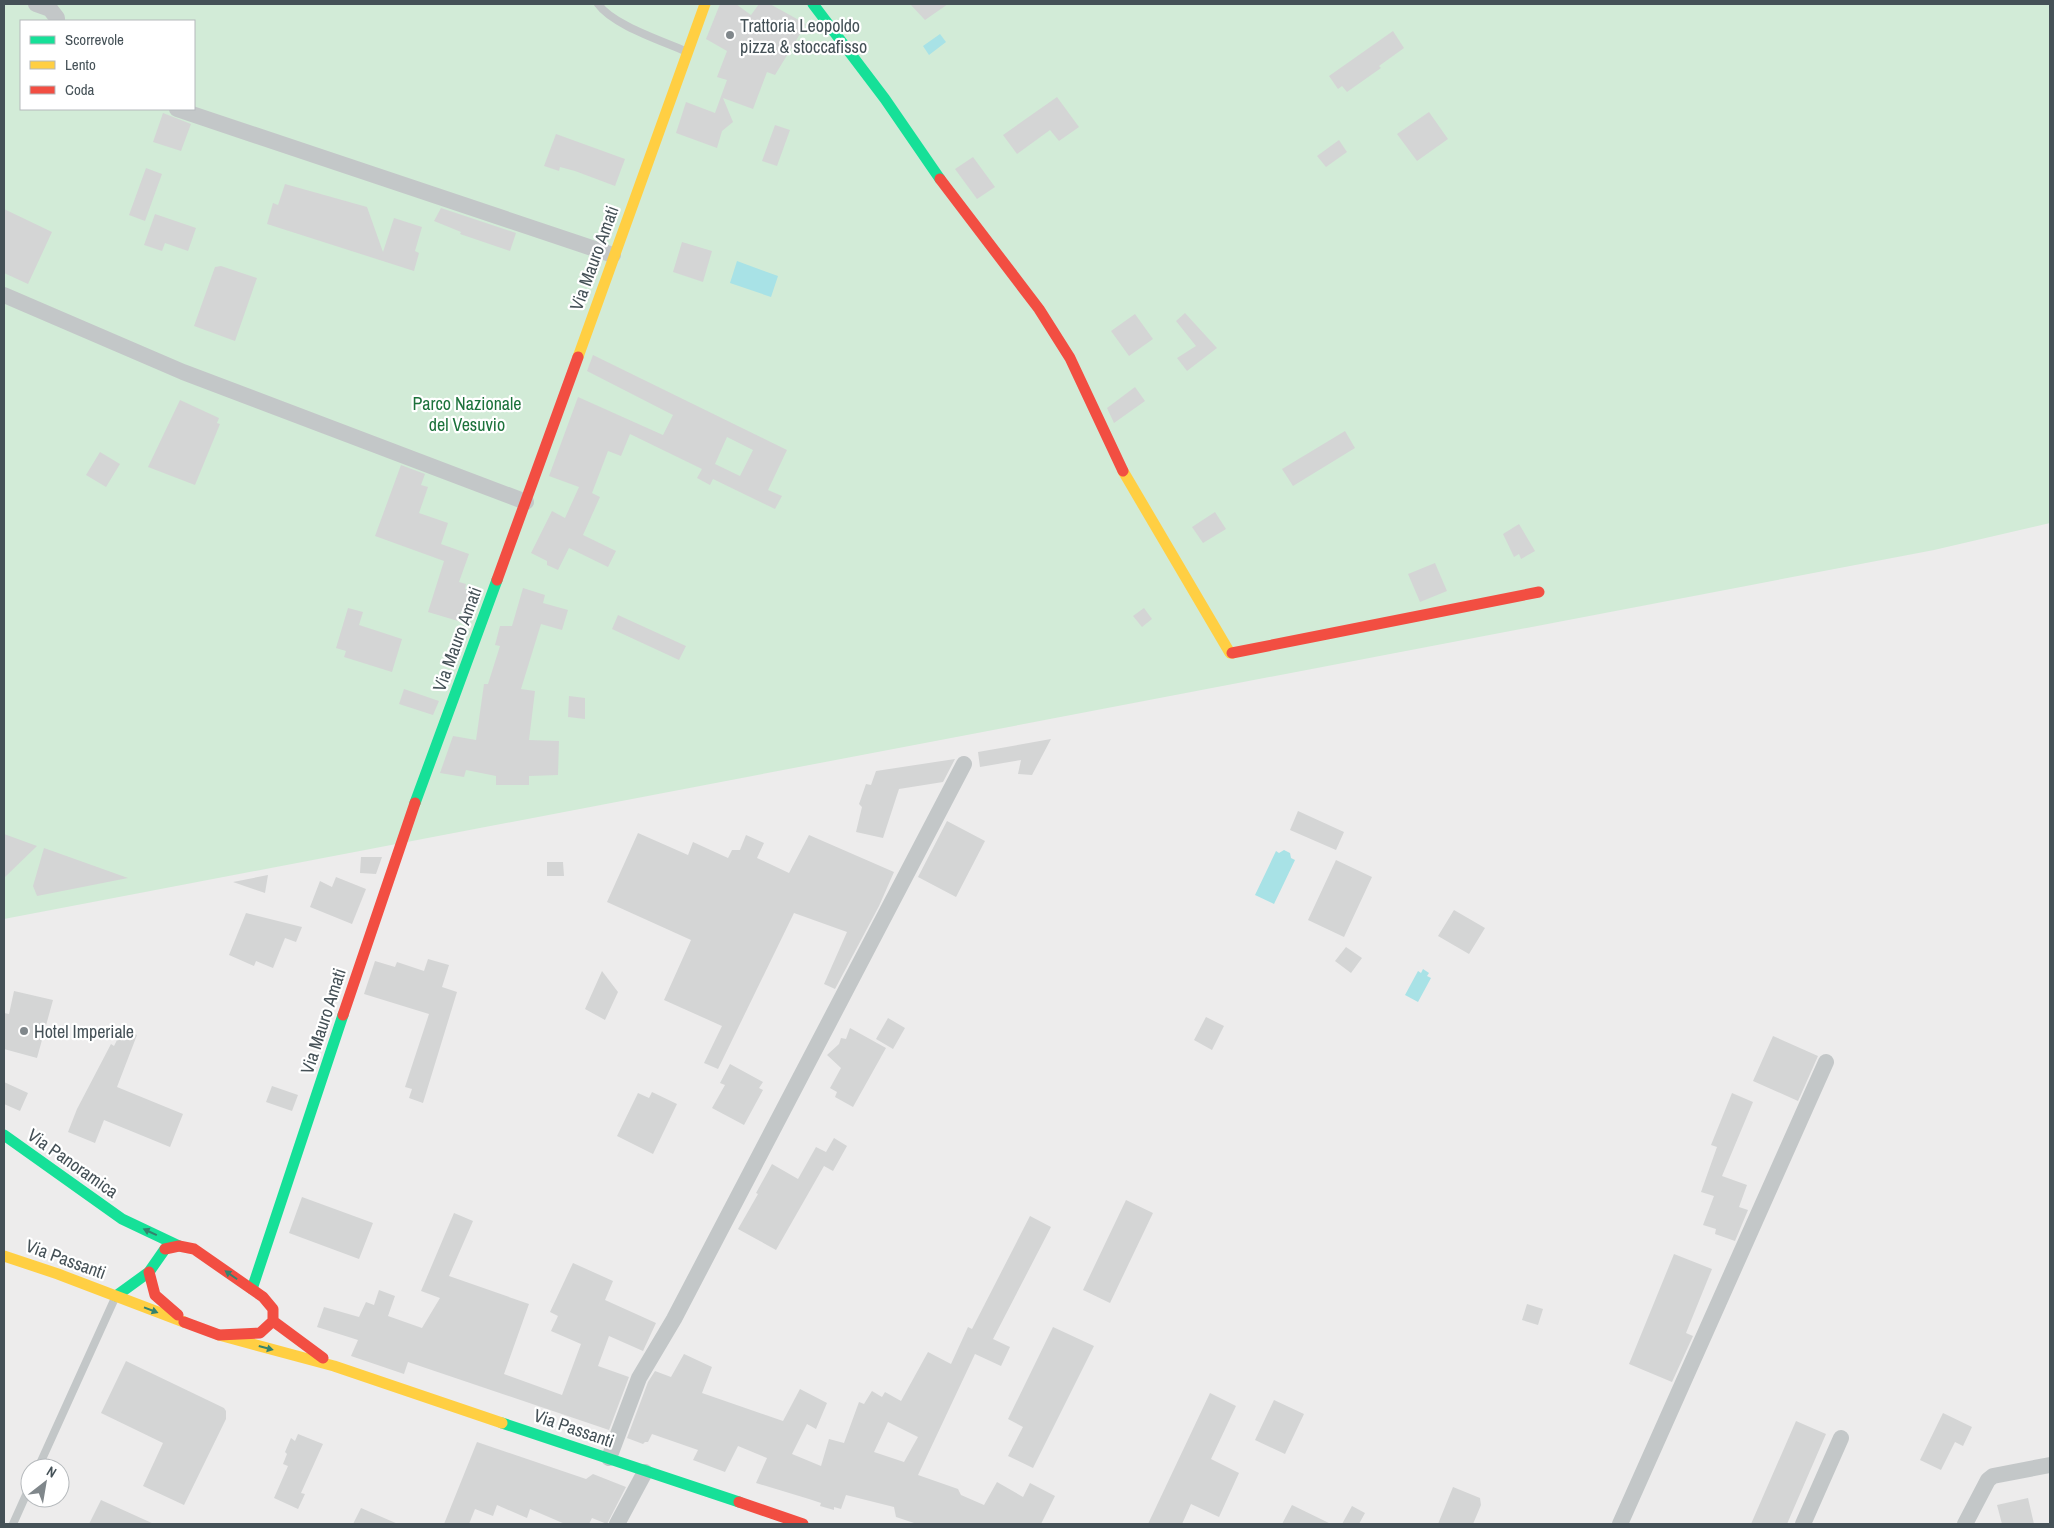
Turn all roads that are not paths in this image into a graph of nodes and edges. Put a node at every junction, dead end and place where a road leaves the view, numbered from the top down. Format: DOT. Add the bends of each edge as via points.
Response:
graph roads {
  1 [pos="36,4"];
  2 [pos="598,4"];
  3 [pos="704,4"];
  4 [pos="813,4"];
  5 [pos="56,20"];
  6 [pos="687,52"];
  7 [pos="180,110"];
  8 [pos="613,256"];
  9 [pos="4,295"];
  10 [pos="526,502"];
  11 [pos="1539,592"];
  12 [pos="964,764"];
  13 [pos="1826,1062"];
  14 [pos="4,1135"];
  15 [pos="122,1219"];
  16 [pos="137,1238"];
  17 [pos="179,1246"];
  18 [pos="4,1256"];
  19 [pos="149,1272"];
  20 [pos="252,1289"];
  21 [pos="116,1296"];
  22 [pos="273,1321"];
  23 [pos="186,1323"];
  24 [pos="219,1335"];
  25 [pos="334,1366"];
  26 [pos="1841,1438"];
  27 [pos="43,1458"];
  28 [pos="609,1458"];
  29 [pos="2050,1466"];
  30 [pos="644,1472"];
  31 [pos="20,1508"];
  32 [pos="13,1524"];
  33 [pos="617,1524"];
  34 [pos="803,1524"];
  35 [pos="1620,1524"];
  36 [pos="1803,1524"];
  37 [pos="1965,1524"];
  1 -- 5 [label="street" via="50,9"];
  2 -- 6 [label="lane" via="618,21"];
  3 -- 6 [label="street, Via Mauro Amati"];
  4 -- 11 [label="street" via="885,99 952,196 1039,309 1070,358 1120,468 1230,653"];
  6 -- 8 [label="street, Via Mauro Amati"];
  7 -- 8 [label="street"];
  8 -- 10 [label="street, Via Mauro Amati"];
  9 -- 10 [label="street" via="183,372"];
  10 -- 20 [label="street, Via Mauro Amati" via="403,835"];
  12 -- 28 [label="street" via="674,1319 639,1378"];
  13 -- 35 [label="street"];
  14 -- 15 [label="street, Via Panoramica"];
  15 -- 16 [label="street, Via Panoramica"];
  17 -- 15 [label="street, Via Panoramica, one-way"];
  17 -- 19 [label="street, Via Passanti" via="166,1248 152,1256"];
  20 -- 17 [label="street, one-way" via="194,1249"];
  18 -- 21 [label="street, Via Passanti"];
  19 -- 21 [label="street, Via Passanti"];
  19 -- 23 [label="street, Via Passanti" via="156,1295"];
  20 -- 22 [label="street" via="273,1309"];
  21 -- 23 [label="street, Via Passanti, one-way"];
  21 -- 27 [label="lane"];
  22 -- 24 [label="street, Via Passanti" via="260,1333"];
  22 -- 25 [label="street, Via Passanti"];
  23 -- 24 [label="street, Via Passanti"];
  24 -- 25 [label="street, Via Passanti, one-way"];
  25 -- 28 [label="street, Via Passanti"];
  26 -- 36 [label="street"];
  28 -- 30 [label="street, Via Passanti"];
  29 -- 37 [label="street" via="1993,1476"];
  30 -- 33 [label="street"];
  30 -- 34 [label="street, Via Passanti"];
  31 -- 32 [label="lane"];
}
